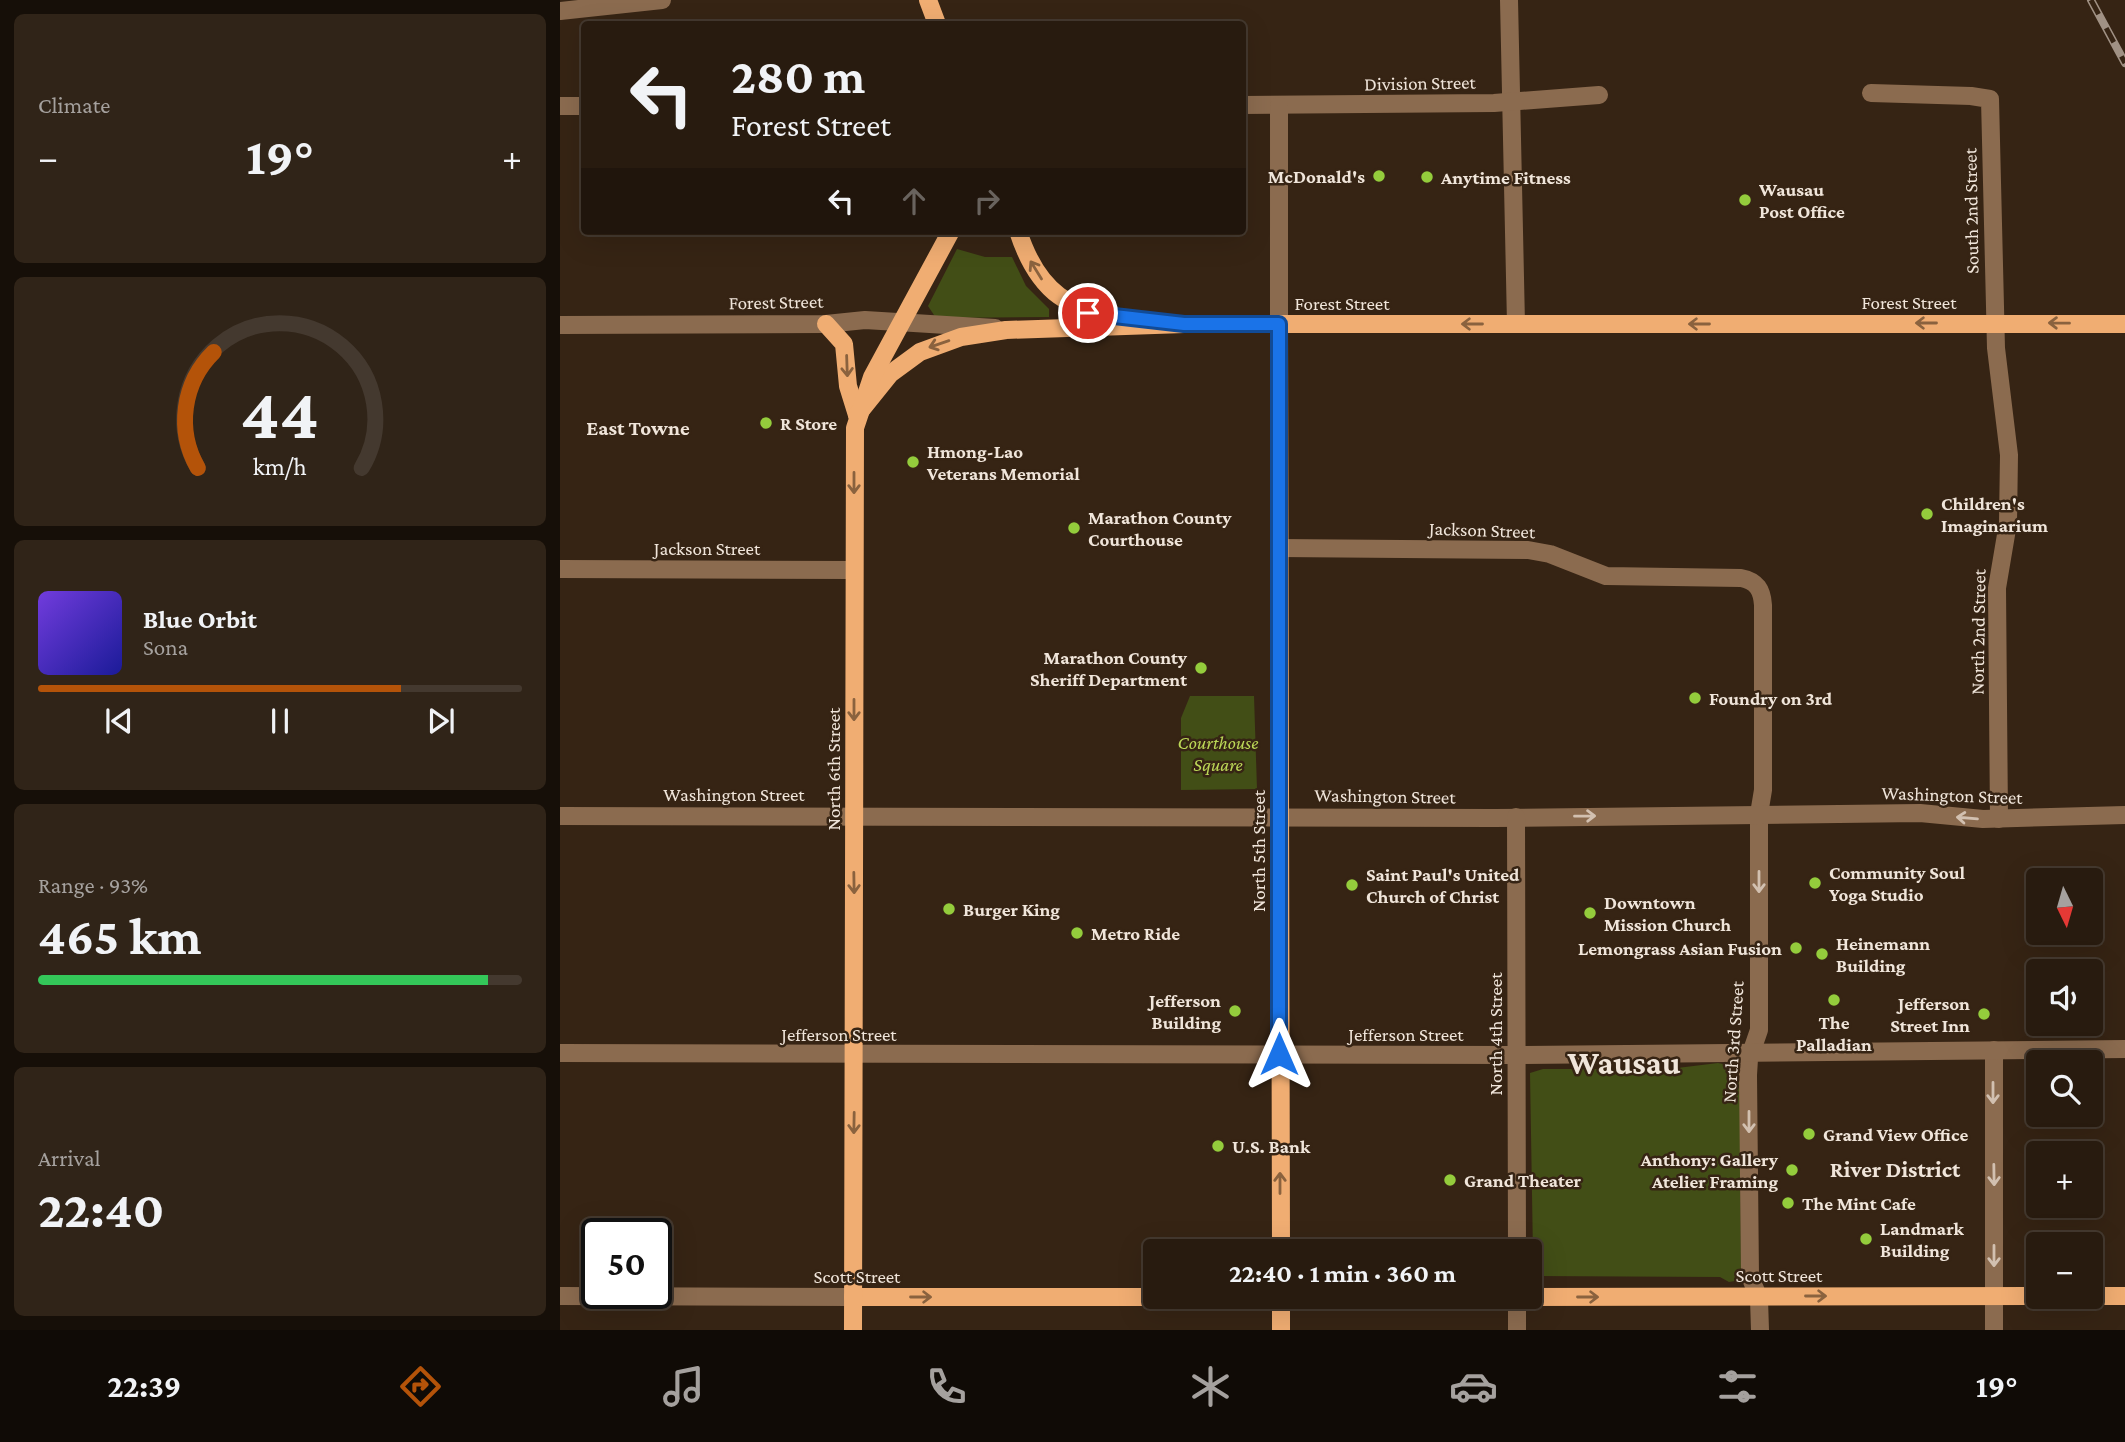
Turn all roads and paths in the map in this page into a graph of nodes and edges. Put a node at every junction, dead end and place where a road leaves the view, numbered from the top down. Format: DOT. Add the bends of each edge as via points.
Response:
graph roads {
  1 [pos="662,0"];
  2 [pos="928,0"];
  3 [pos="1508,0"];
  4 [pos="560,11"];
  5 [pos="936,21"];
  6 [pos="1871,93"];
  7 [pos="1599,95"];
  8 [pos="1513,101"];
  9 [pos="1246,105"];
  10 [pos="560,106"];
  11 [pos="581,106"];
  12 [pos="1279,106"];
  13 [pos="949,235"];
  14 [pos="1020,235"];
  15 [pos="901,322"];
  16 [pos="1995,322"];
  17 [pos="826,324"];
  18 [pos="1184,324"];
  19 [pos="1279,324"];
  20 [pos="1516,324"];
  21 [pos="2125,324"];
  22 [pos="560,325"];
  23 [pos="1006,330"];
  24 [pos="857,415"];
  25 [pos="1279,548"];
  26 [pos="560,569"];
  27 [pos="854,570"];
  28 [pos="1760,588"];
  29 [pos="854,814"];
  30 [pos="1759,814"];
  31 [pos="2125,815"];
  32 [pos="560,816"];
  33 [pos="1279,816"];
  34 [pos="1517,817"];
  35 [pos="1999,819"];
  36 [pos="2125,1049"];
  37 [pos="1994,1050"];
  38 [pos="560,1053"];
  39 [pos="1279,1054"];
  40 [pos="1751,1054"];
  41 [pos="855,1055"];
  42 [pos="1516,1055"];
  43 [pos="1281,1239"];
  44 [pos="1517,1239"];
  45 [pos="560,1296"];
  46 [pos="1758,1296"];
  47 [pos="1994,1296"];
  48 [pos="2026,1296"];
  49 [pos="2103,1296"];
  50 [pos="2125,1296"];
  51 [pos="853,1297"];
  52 [pos="1143,1297"];
  53 [pos="1542,1297"];
  54 [pos="1281,1309"];
  55 [pos="1518,1309"];
  56 [pos="853,1330"];
  57 [pos="1281,1330"];
  58 [pos="1517,1330"];
  59 [pos="1760,1330"];
  60 [pos="1994,1330"];
  1 -- 4 [label="street"];
  2 -- 5 [label="main road"];
  3 -- 8 [label="street"];
  6 -- 16 [label="street, South 2nd Street" via="1990,99"];
  7 -- 8 [label="street, Division Street"];
  8 -- 12 [label="street, Division Street"];
  8 -- 20 [label="street"];
  9 -- 12 [label="street, Division Street"];
  10 -- 11 [label="street"];
  12 -- 19 [label="street"];
  13 -- 15 [label="main road, North 6th Street"];
  18 -- 14 [label="main road, one-way" via="1111,317 1075,308 1041,279"];
  15 -- 17 [label="street, Forest Street"];
  15 -- 23 [label="street, Forest Street"];
  15 -- 24 [label="main road, North 6th Street"];
  16 -- 20 [label="main road, Forest Street, one-way"];
  21 -- 16 [label="main road, Forest Street, one-way"];
  16 -- 35 [label="street, North 2nd Street" via="2008,454 2007,532 1997,588"];
  17 -- 22 [label="street, Forest Street"];
  17 -- 24 [label="main road, one-way" via="844,344"];
  18 -- 19 [label="main road, Forest Street"];
  18 -- 23 [label="main road, Forest Street"];
  20 -- 19 [label="main road, Forest Street, one-way"];
  19 -- 25 [label="main road, North 5th Street"];
  23 -- 24 [label="main road, one-way" via="961,337 920,352 890,374"];
  24 -- 27 [label="main road, North 6th Street, one-way"];
  25 -- 28 [label="street, Jackson Street" via="1528,550 1606,576 1741,578"];
  25 -- 33 [label="main road, North 5th Street"];
  26 -- 27 [label="street, Jackson Street"];
  27 -- 29 [label="main road, North 6th Street, one-way"];
  28 -- 30 [label="street, North 3rd Street" via="1763,790"];
  29 -- 32 [label="street, Washington Street"];
  29 -- 33 [label="street, Washington Street"];
  29 -- 41 [label="main road, North 6th Street, one-way"];
  34 -- 30 [label="street, Washington Street, one-way"];
  35 -- 30 [label="street, Washington Street, one-way" via="1920,813"];
  30 -- 40 [label="street, North 3rd Street, one-way" via="1759,1030"];
  31 -- 35 [label="street, Washington Street"];
  33 -- 34 [label="street, Washington Street"];
  33 -- 39 [label="main road, North 5th Street"];
  34 -- 42 [label="street, North 4th Street"];
  36 -- 37 [label="street, Jefferson Street"];
  37 -- 40 [label="street, Jefferson Street"];
  37 -- 47 [label="street, one-way"];
  38 -- 41 [label="street, Jefferson Street"];
  39 -- 41 [label="street, Jefferson Street"];
  39 -- 42 [label="street, Jefferson Street"];
  43 -- 39 [label="main road, North 5th Street, one-way"];
  40 -- 42 [label="street, Jefferson Street"];
  40 -- 46 [label="street, North 3rd Street, one-way" via="1750,1276"];
  41 -- 51 [label="main road, North 6th Street, one-way"];
  42 -- 44 [label="street, North 4th Street"];
  45 -- 51 [label="street, Scott Street"];
  46 -- 47 [label="main road, Scott Street, one-way"];
  53 -- 46 [label="main road, Scott Street, one-way"];
  46 -- 59 [label="street, North 3rd Street"];
  47 -- 48 [label="main road, Scott Street"];
  47 -- 60 [label="street"];
  49 -- 50 [label="main road"];
  51 -- 52 [label="main road, Scott Street, one-way"];
  51 -- 56 [label="main road, North 6th Street"];
  54 -- 57 [label="main road"];
  55 -- 58 [label="street"];
}
